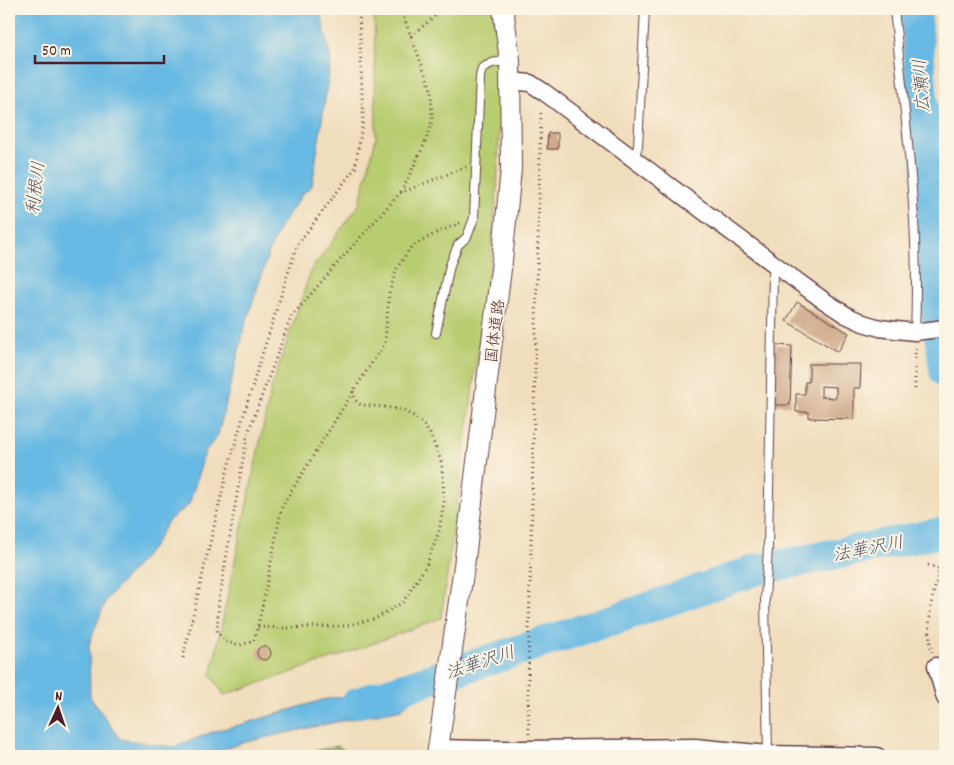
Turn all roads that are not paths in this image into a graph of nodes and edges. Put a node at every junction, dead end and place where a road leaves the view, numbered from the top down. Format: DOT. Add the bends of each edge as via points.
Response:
graph roads {
  1 [pos="503,9"];
  2 [pos="645,9"];
  3 [pos="894,9"];
  4 [pos="510,60"];
  5 [pos="510,81"];
  6 [pos="633,158"];
  7 [pos="778,267"];
  8 [pos="945,328"];
  9 [pos="920,332"];
  10 [pos="436,333"];
  11 [pos="936,666"];
  12 [pos="945,698"];
  13 [pos="438,752"];
  14 [pos="768,754"];
  15 [pos="877,756"];
  1 -- 4 [label="street, 国体道路"];
  2 -- 6 [label="lane" via="638,146"];
  3 -- 9 [label="lane" via="913,209"];
  4 -- 5 [label="street, 国体道路"];
  4 -- 10 [label="lane" via="482,68 474,218 450,266"];
  5 -- 6 [label="street" via="530,83"];
  5 -- 13 [label="street, 国体道路" via="506,222"];
  6 -- 7 [label="street"];
  7 -- 9 [label="street" via="823,300 863,323"];
  7 -- 14 [label="lane" via="773,273 766,596"];
  8 -- 9 [label="street"];
  11 -- 12 [label="street"];
  13 -- 14 [label="street" via="695,747"];
  14 -- 15 [label="street"];
}
